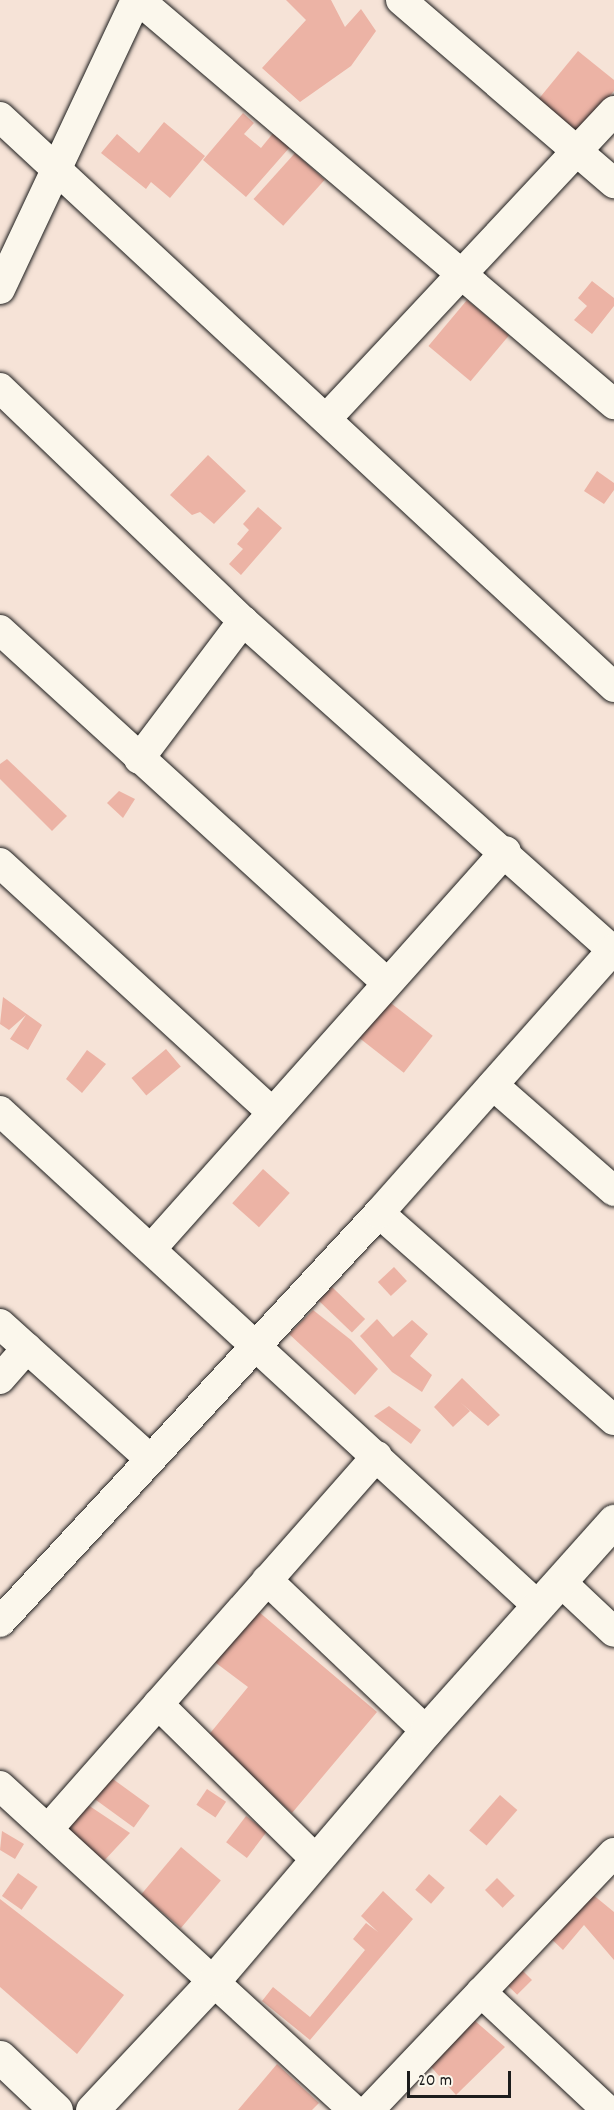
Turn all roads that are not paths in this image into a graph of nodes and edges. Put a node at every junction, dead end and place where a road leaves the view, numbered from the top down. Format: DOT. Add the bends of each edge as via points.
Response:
graph roads {
  1 [pos="137,0"];
  2 [pos="401,0"];
  3 [pos="614,111"];
  4 [pos="0,117"];
  5 [pos="578,152"];
  6 [pos="55,168"];
  7 [pos="614,183"];
  8 [pos="462,274"];
  9 [pos="0,289"];
  10 [pos="0,388"];
  11 [pos="614,404"];
  12 [pos="326,419"];
  13 [pos="243,621"];
  14 [pos="0,630"];
  15 [pos="614,687"];
  16 [pos="139,759"];
  17 [pos="506,851"];
  18 [pos="0,863"];
  19 [pos="613,950"];
  20 [pos="387,983"];
  21 [pos="493,1085"];
  22 [pos="0,1111"];
  23 [pos="272,1112"];
  24 [pos="614,1191"];
  25 [pos="379,1213"];
  26 [pos="151,1249"];
  27 [pos="0,1324"];
  28 [pos="254,1346"];
  29 [pos="27,1348"];
  30 [pos="0,1379"];
  31 [pos="614,1420"];
  32 [pos="377,1456"];
  33 [pos="150,1459"];
  34 [pos="614,1521"];
  35 [pos="267,1580"];
  36 [pos="562,1583"];
  37 [pos="539,1607"];
  38 [pos="0,1622"];
  39 [pos="614,1632"];
  40 [pos="158,1704"];
  41 [pos="426,1731"];
  42 [pos="0,1786"];
  43 [pos="49,1828"];
  44 [pos="315,1859"];
  45 [pos="608,1871"];
  46 [pos="215,1980"];
  47 [pos="481,1992"];
  48 [pos="0,2057"];
  49 [pos="56,2110"];
  50 [pos="92,2110"];
  51 [pos="354,2110"];
  52 [pos="369,2110"];
  53 [pos="607,2110"];
  1 -- 6 [label="street"];
  1 -- 8 [label="street"];
  2 -- 5 [label="street"];
  3 -- 5 [label="street"];
  4 -- 6 [label="street"];
  5 -- 7 [label="street"];
  5 -- 8 [label="street"];
  6 -- 9 [label="street"];
  6 -- 12 [label="street"];
  8 -- 11 [label="street"];
  8 -- 12 [label="street"];
  10 -- 13 [label="street"];
  12 -- 15 [label="street"];
  13 -- 16 [label="street"];
  13 -- 17 [label="street"];
  14 -- 16 [label="street"];
  16 -- 20 [label="street"];
  17 -- 19 [label="street"];
  17 -- 20 [label="street"];
  18 -- 23 [label="street"];
  19 -- 21 [label="street"];
  20 -- 23 [label="street"];
  21 -- 24 [label="street"];
  21 -- 25 [label="street"];
  22 -- 26 [label="street"];
  23 -- 26 [label="street"];
  25 -- 28 [label="street"];
  25 -- 31 [label="street"];
  26 -- 28 [label="street"];
  27 -- 29 [label="street"];
  28 -- 32 [label="street"];
  28 -- 33 [label="street"];
  29 -- 30 [label="street"];
  29 -- 33 [label="street"];
  32 -- 35 [label="street"];
  32 -- 37 [label="street"];
  33 -- 38 [label="street"];
  34 -- 36 [label="street"];
  35 -- 40 [label="street"];
  35 -- 41 [label="street"];
  36 -- 37 [label="street"];
  36 -- 39 [label="street"];
  37 -- 41 [label="street"];
  40 -- 43 [label="street"];
  40 -- 44 [label="street"];
  41 -- 44 [label="street"];
  42 -- 43 [label="street"];
  43 -- 46 [label="street"];
  44 -- 46 [label="street"];
  45 -- 47 [label="street"];
  46 -- 50 [label="street"];
  46 -- 51 [label="street"];
  47 -- 52 [label="street"];
  47 -- 53 [label="street"];
  48 -- 49 [label="street"];
}
